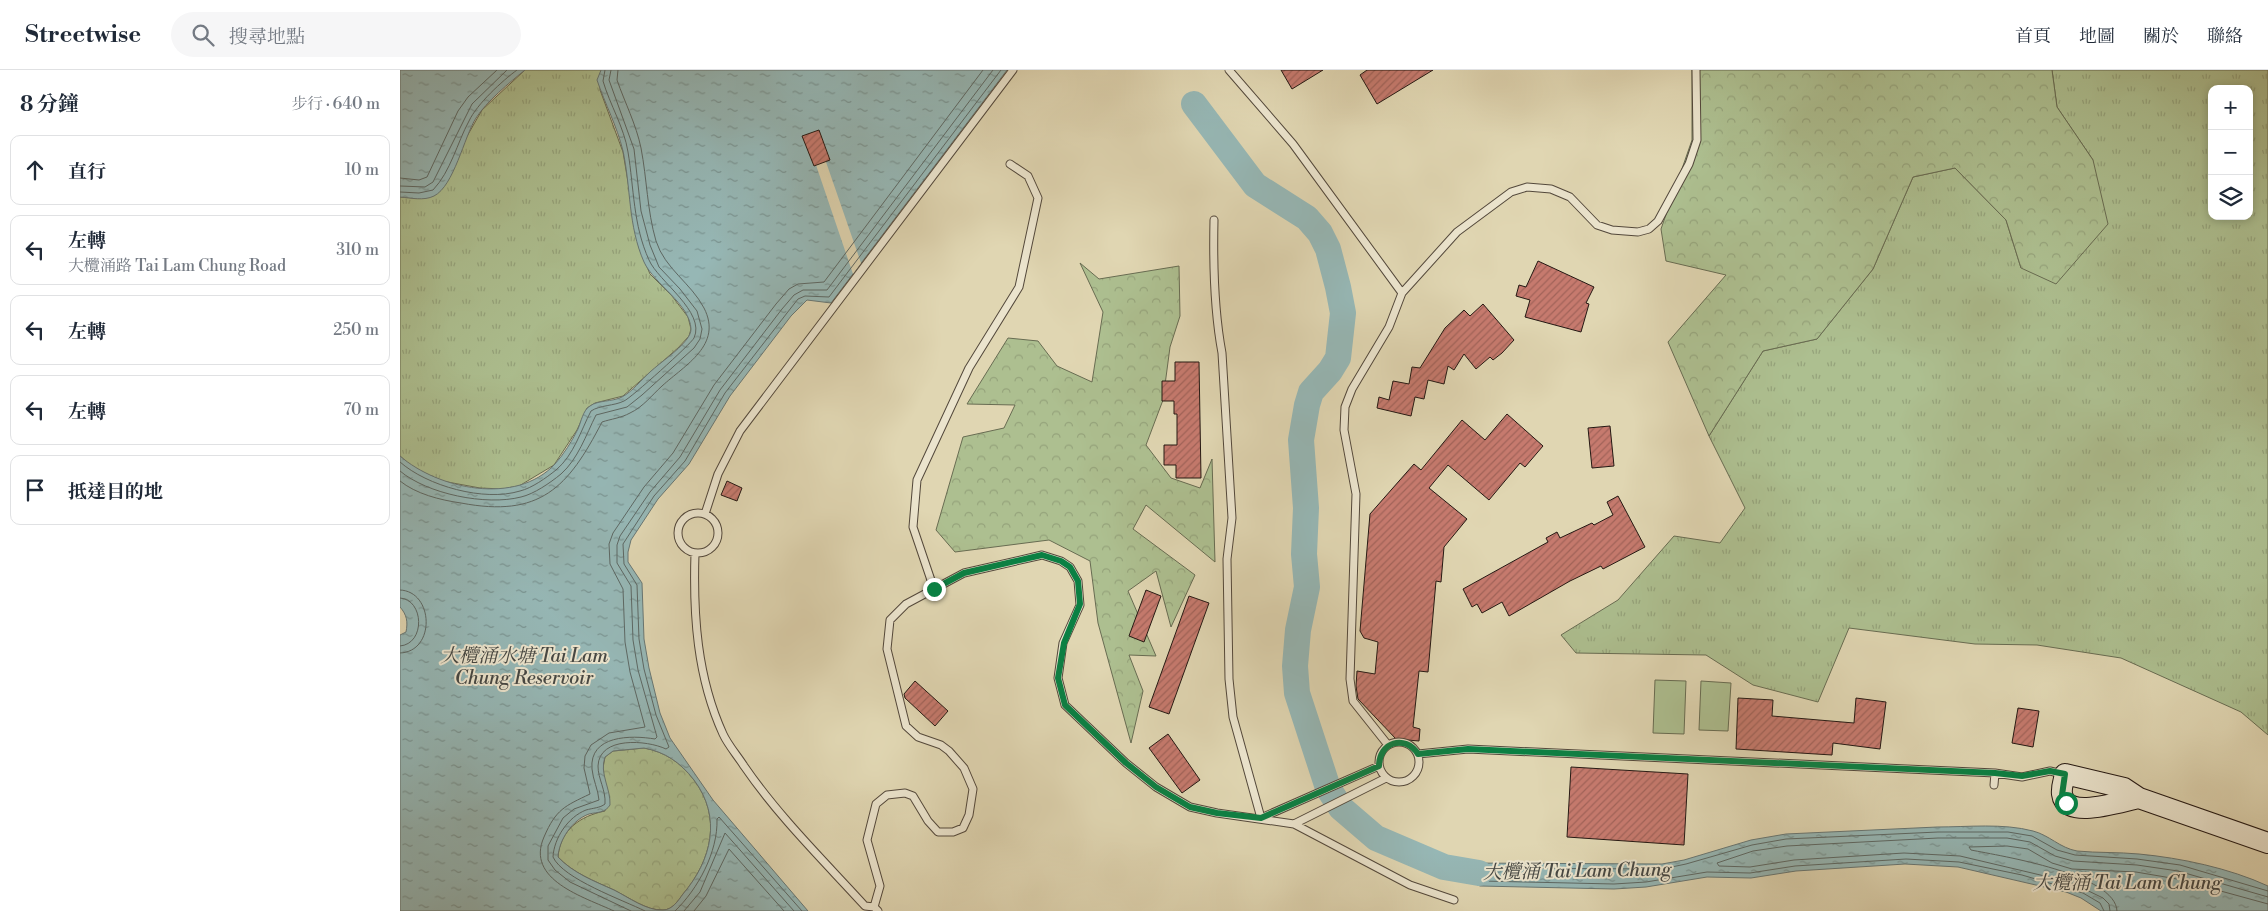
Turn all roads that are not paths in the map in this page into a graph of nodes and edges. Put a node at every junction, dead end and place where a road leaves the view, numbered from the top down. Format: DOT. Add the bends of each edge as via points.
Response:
graph roads {
  1 [pos="1013,70"];
  2 [pos="1229,70"];
  3 [pos="1696,70"];
  4 [pos="1010,164"];
  5 [pos="1214,220"];
  6 [pos="1402,293"];
  7 [pos="705,514"];
  8 [pos="695,553"];
  9 [pos="934,589"];
  10 [pos="1388,745"];
  11 [pos="1418,754"];
  12 [pos="1379,766"];
  13 [pos="1995,773"];
  14 [pos="2065,774"];
  15 [pos="1386,778"];
  16 [pos="1994,785"];
  17 [pos="2139,798"];
  18 [pos="1261,818"];
  19 [pos="1294,824"];
  20 [pos="2268,843"];
  21 [pos="1454,900"];
  22 [pos="876,909"];
  1 -- 7 [label="lane" via="740,431 718,474"];
  2 -- 6 [label="lane" via="1293,144"];
  3 -- 6 [label="lane" via="1697,140 1689,164 1658,221 1649,230 1612,230 1597,225 1570,197 1551,189 1527,187 1512,192 1457,232"];
  4 -- 9 [label="lane" via="1028,176 1038,198 1020,287 969,368 917,480 913,527"];
  5 -- 18 [label="lane" via="1218,332 1232,518 1227,559 1229,679 1233,717"];
  6 -- 10 [label="lane" via="1389,327 1352,389 1345,407 1344,430 1356,494 1350,679 1353,701"];
  7 -- 8 [label="lane" via="714,522 718,535 707,550"];
  7 -- 8 [label="lane" via="686,517 679,528 680,541"];
  8 -- 22 [label="lane" via="693,596 697,642 705,683 724,735 761,791 865,906"];
  9 -- 18 [label="lane" via="964,573 1042,555 1070,567 1078,581 1080,604 1064,643 1058,678 1065,705 1104,744 1156,787 1190,807"];
  9 -- 22 [label="lane" via="906,604 890,620 887,650 906,726 918,737 941,745 964,768 972,789 968,815 962,828 938,832 913,796 905,793 887,795 876,804 867,840 880,886"];
  10 -- 11 [label="lane" via="1405,742"];
  10 -- 12 [label="lane" via="1380,754"];
  11 -- 13 [label="lane" via="1468,749"];
  11 -- 15 [label="lane" via="1419,768 1411,779 1398,783"];
  12 -- 15 [label="lane"];
  12 -- 18 [label="lane"];
  13 -- 14 [label="lane" via="2022,776 2050,771"];
  13 -- 16 [label="lane"];
  14 -- 17 [label="street" via="2124,788"];
  14 -- 17 [label="street" via="2062,795 2066,803 2075,808 2089,809"];
  15 -- 19 [label="lane"];
  17 -- 20 [label="street"];
  18 -- 19 [label="lane"];
  19 -- 21 [label="lane" via="1410,885"];
}
